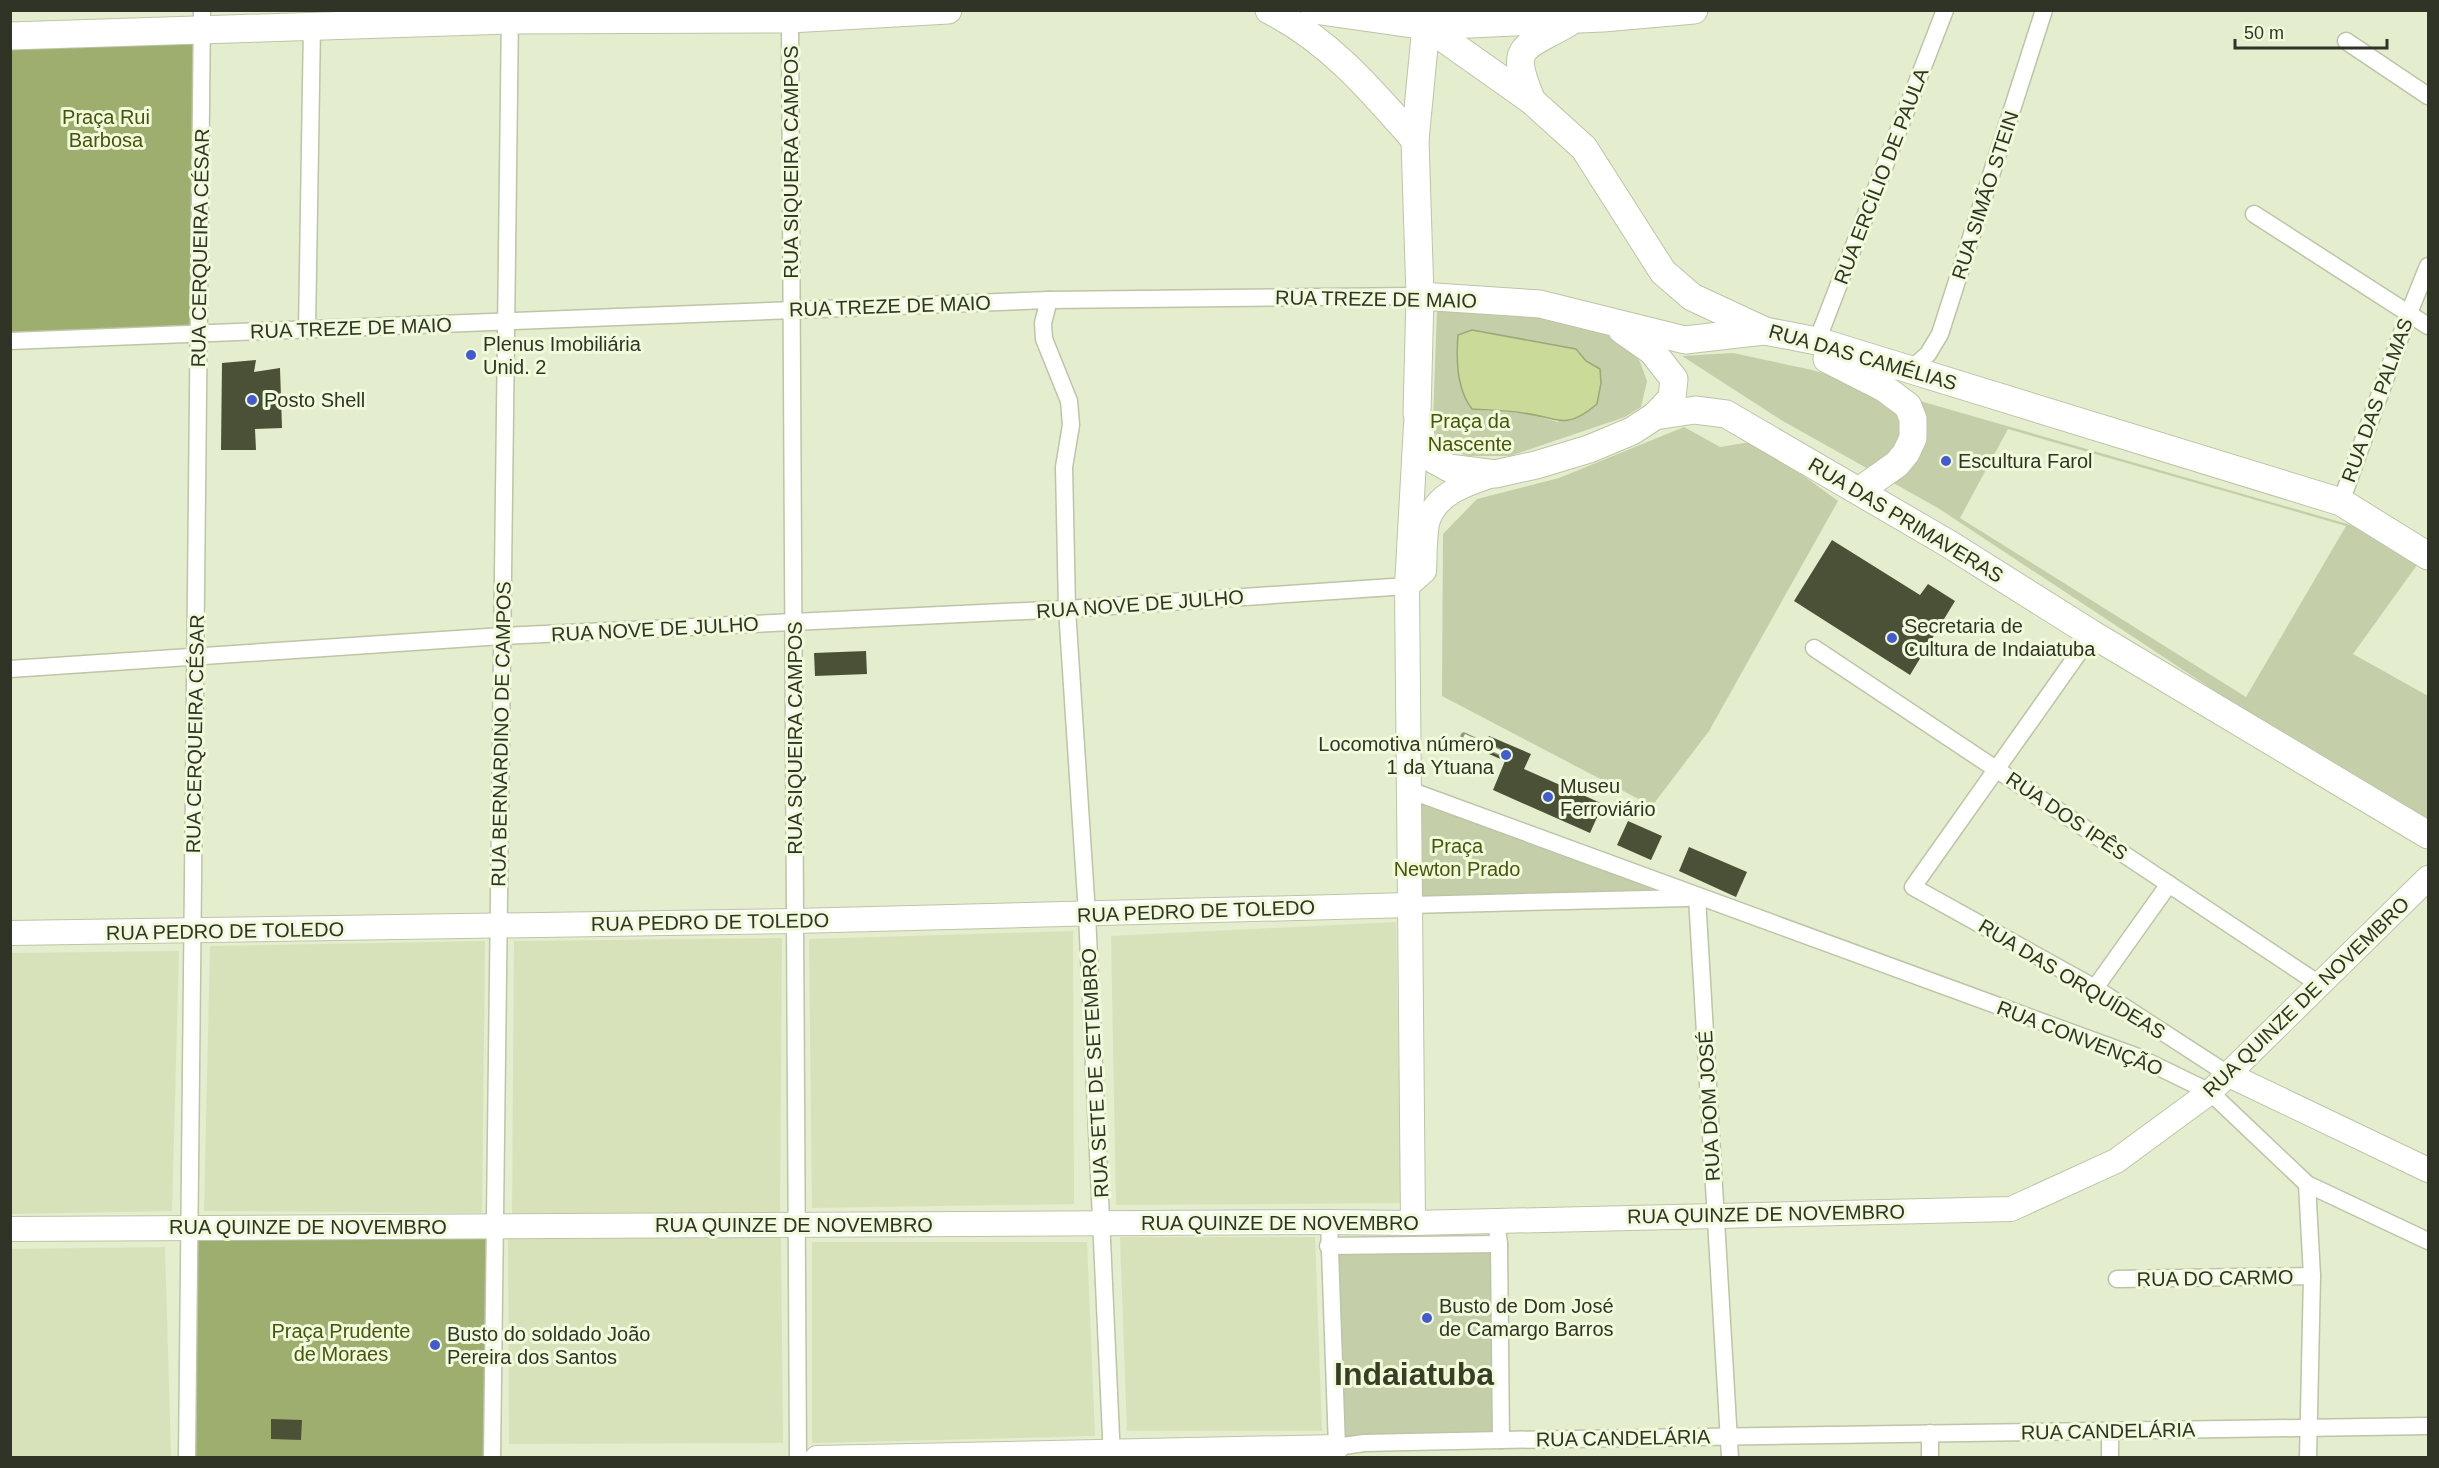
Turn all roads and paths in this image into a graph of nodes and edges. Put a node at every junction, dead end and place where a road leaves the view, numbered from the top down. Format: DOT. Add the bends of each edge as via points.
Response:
graph roads {
  1 [pos="948,10"];
  2 [pos="1269,10"];
  3 [pos="1314,10"];
  4 [pos="1395,10"];
  5 [pos="1694,10"];
  6 [pos="1945,10"];
  7 [pos="2044,10"];
  8 [pos="510,15"];
  9 [pos="1423,18"];
  10 [pos="202,19"];
  11 [pos="790,19"];
  12 [pos="1573,19"];
  13 [pos="312,25"];
  14 [pos="10,36"];
  15 [pos="2346,41"];
  16 [pos="2428,96"];
  17 [pos="1532,101"];
  18 [pos="1415,140"];
  19 [pos="2254,214"];
  20 [pos="2428,266"];
  21 [pos="1420,296"];
  22 [pos="1049,300"];
  23 [pos="792,310"];
  24 [pos="2409,313"];
  25 [pos="506,321"];
  26 [pos="1608,321"];
  27 [pos="2428,326"];
  28 [pos="307,330"];
  29 [pos="1765,331"];
  30 [pos="199,334"];
  31 [pos="10,341"];
  32 [pos="1817,341"];
  33 [pos="1910,370"];
  34 [pos="1418,413"];
  35 [pos="1655,416"];
  36 [pos="1495,474"];
  37 [pos="1859,491"];
  38 [pos="2341,502"];
  39 [pos="2428,556"];
  40 [pos="1407,586"];
  41 [pos="1067,609"];
  42 [pos="794,622"];
  43 [pos="2092,634"];
  44 [pos="502,636"];
  45 [pos="1814,648"];
  46 [pos="196,656"];
  47 [pos="10,669"];
  48 [pos="1996,769"];
  49 [pos="1409,790"];
  50 [pos="2428,835"];
  51 [pos="2428,878"];
  52 [pos="2169,884"];
  53 [pos="1697,897"];
  54 [pos="1410,905"];
  55 [pos="1087,914"];
  56 [pos="795,921"];
  57 [pos="498,926"];
  58 [pos="193,932"];
  59 [pos="10,933"];
  60 [pos="2319,984"];
  61 [pos="2095,988"];
  62 [pos="2229,1075"];
  63 [pos="2210,1092"];
  64 [pos="2428,1170"];
  65 [pos="2307,1184"];
  66 [pos="1716,1215"];
  67 [pos="1496,1220"];
  68 [pos="1329,1222"];
  69 [pos="1413,1223"];
  70 [pos="1102,1224"];
  71 [pos="798,1225"];
  72 [pos="494,1226"];
  73 [pos="190,1227"];
  74 [pos="10,1228"];
  75 [pos="2428,1241"];
  76 [pos="1499,1244"];
  77 [pos="1329,1246"];
  78 [pos="2312,1276"];
  79 [pos="2117,1279"];
  80 [pos="2428,1426"];
  81 [pos="2307,1428"];
  82 [pos="2110,1431"];
  83 [pos="1930,1434"];
  84 [pos="1729,1437"];
  85 [pos="1501,1440"];
  86 [pos="1337,1447"];
  87 [pos="1465,1449"];
  88 [pos="1365,1450"];
  89 [pos="1112,1455"];
  90 [pos="187,1458"];
  91 [pos="492,1458"];
  92 [pos="798,1458"];
  93 [pos="817,1458"];
  94 [pos="1730,1458"];
  95 [pos="1930,1458"];
  96 [pos="2110,1458"];
  97 [pos="2308,1458"];
  1 -- 11 [label="main road"];
  2 -- 18 [label="main road" via="1334,53"];
  3 -- 9 [label="main road"];
  4 -- 9 [label="main road, RUA DAS CAMÉLIAS"];
  5 -- 12 [label="main road"];
  6 -- 32 [label="street, RUA ERCÍLIO DE PAULA"];
  7 -- 33 [label="street, RUA SIMÃO STEIN" via="1940,334 1928,354"];
  8 -- 11 [label="main road"];
  8 -- 13 [label="main road"];
  8 -- 25 [label="street, RUA BERNARDINO DE CAMPOS"];
  9 -- 12 [label="main road"];
  9 -- 17 [label="main road, RUA DAS CAMÉLIAS"];
  9 -- 18 [label="main road"];
  10 -- 13 [label="main road"];
  10 -- 14 [label="main road"];
  10 -- 30 [label="street, RUA CERQUEIRA CÉSAR"];
  11 -- 23 [label="street, RUA SIQUEIRA CAMPOS"];
  12 -- 17 [label="main road" via="1529,43 1520,57 1521,75"];
  13 -- 28 [label="street"];
  15 -- 16 [label="street"];
  17 -- 29 [label="main road, RUA DAS CAMÉLIAS" via="1584,148 1663,272 1692,297"];
  18 -- 21 [label="main road"];
  19 -- 24 [label="street"];
  20 -- 24 [label="street, RUA DAS PALMAS"];
  21 -- 22 [label="street, RUA TREZE DE MAIO"];
  21 -- 26 [label="main road, RUA TREZE DE MAIO" via="1540,304"];
  21 -- 34 [label="main road"];
  22 -- 23 [label="street, RUA TREZE DE MAIO"];
  22 -- 41 [label="street, RUA SETE DE SETEMBRO" via="1043,323 1044,339 1069,401 1071,425 1065,468"];
  23 -- 25 [label="street, RUA TREZE DE MAIO"];
  23 -- 42 [label="street, RUA SIQUEIRA CAMPOS"];
  24 -- 27 [label="street"];
  24 -- 38 [label="street, RUA DAS PALMAS"];
  25 -- 28 [label="street, RUA TREZE DE MAIO"];
  25 -- 44 [label="street, RUA BERNARDINO DE CAMPOS"];
  26 -- 29 [label="main road, RUA TREZE DE MAIO" via="1685,340"];
  26 -- 35 [label="main road" via="1652,351 1674,379 1672,398"];
  28 -- 30 [label="street, RUA TREZE DE MAIO"];
  29 -- 32 [label="main road, RUA DAS CAMÉLIAS"];
  29 -- 37 [label="main road" via="1858,373 1908,406 1913,438 1906,453"];
  30 -- 31 [label="street, RUA TREZE DE MAIO"];
  30 -- 46 [label="street, RUA CERQUEIRA CÉSAR"];
  32 -- 33 [label="main road, RUA DAS CAMÉLIAS"];
  33 -- 38 [label="main road, RUA DAS CAMÉLIAS"];
  34 -- 36 [label="main road" via="1422,442 1429,457 1449,468"];
  34 -- 40 [label="street"];
  35 -- 36 [label="main road, RUA DAS PRIMAVERAS" via="1632,431 1589,448"];
  35 -- 37 [label="main road, RUA DAS PRIMAVERAS" via="1695,410 1726,414"];
  36 -- 40 [label="street, RUA DAS PRIMAVERAS" via="1452,491 1439,503 1428,520 1424,571"];
  37 -- 43 [label="main road, RUA DAS PRIMAVERAS"];
  38 -- 39 [label="main road, RUA DAS CAMÉLIAS"];
  40 -- 41 [label="street, RUA NOVE DE JULHO"];
  40 -- 49 [label="street"];
  41 -- 42 [label="street, RUA NOVE DE JULHO"];
  41 -- 55 [label="street, RUA SETE DE SETEMBRO"];
  42 -- 44 [label="street, RUA NOVE DE JULHO"];
  42 -- 56 [label="street, RUA SIQUEIRA CAMPOS"];
  43 -- 48 [label="street"];
  43 -- 50 [label="main road, RUA DAS PRIMAVERAS"];
  44 -- 46 [label="street, RUA NOVE DE JULHO"];
  44 -- 57 [label="street, RUA BERNARDINO DE CAMPOS"];
  45 -- 48 [label="street, RUA DOS IPÊS"];
  46 -- 47 [label="street, RUA NOVE DE JULHO"];
  46 -- 58 [label="street, RUA CERQUEIRA CÉSAR"];
  48 -- 52 [label="street, RUA DOS IPÊS"];
  48 -- 61 [label="street, RUA DAS ORQUÍDEAS" via="1913,887"];
  49 -- 53 [label="street"];
  49 -- 54 [label="street"];
  51 -- 60 [label="street, RUA QUINZE DE NOVEMBRO"];
  52 -- 60 [label="street, RUA DOS IPÊS"];
  52 -- 61 [label="street"];
  53 -- 54 [label="street"];
  53 -- 63 [label="street, RUA CONVENÇÃO" via="2138,1057"];
  53 -- 66 [label="street, RUA DOM JOSÉ"];
  54 -- 55 [label="street, RUA PEDRO DE TOLEDO"];
  54 -- 69 [label="street"];
  55 -- 56 [label="street, RUA PEDRO DE TOLEDO"];
  55 -- 70 [label="street, RUA SETE DE SETEMBRO"];
  56 -- 57 [label="street, RUA PEDRO DE TOLEDO"];
  56 -- 71 [label="street, RUA SIQUEIRA CAMPOS"];
  57 -- 58 [label="street, RUA PEDRO DE TOLEDO"];
  57 -- 72 [label="street, RUA BERNARDINO DE CAMPOS"];
  58 -- 59 [label="street, RUA PEDRO DE TOLEDO"];
  58 -- 73 [label="street, RUA CERQUEIRA CÉSAR"];
  60 -- 62 [label="street, RUA QUINZE DE NOVEMBRO"];
  61 -- 62 [label="street, RUA DAS ORQUÍDEAS"];
  62 -- 63 [label="street, RUA QUINZE DE NOVEMBRO"];
  62 -- 64 [label="street"];
  63 -- 65 [label="street, RUA CONVENÇÃO"];
  63 -- 66 [label="street, RUA QUINZE DE NOVEMBRO" via="2116,1161 2011,1209"];
  65 -- 75 [label="street, RUA CONVENÇÃO"];
  65 -- 78 [label="street"];
  66 -- 67 [label="street, RUA QUINZE DE NOVEMBRO"];
  66 -- 84 [label="street, RUA DOM JOSÉ"];
  67 -- 69 [label="street, RUA QUINZE DE NOVEMBRO"];
  67 -- 76 [label="street"];
  68 -- 69 [label="street, RUA QUINZE DE NOVEMBRO"];
  68 -- 70 [label="street, RUA QUINZE DE NOVEMBRO"];
  68 -- 77 [label="street"];
  70 -- 71 [label="street, RUA QUINZE DE NOVEMBRO"];
  70 -- 89 [label="street, RUA SETE DE SETEMBRO"];
  71 -- 72 [label="street, RUA QUINZE DE NOVEMBRO"];
  71 -- 92 [label="street, RUA SIQUEIRA CAMPOS"];
  72 -- 73 [label="street, RUA QUINZE DE NOVEMBRO"];
  72 -- 91 [label="street, RUA BERNARDINO DE CAMPOS"];
  73 -- 74 [label="street, RUA QUINZE DE NOVEMBRO"];
  73 -- 90 [label="street, RUA CERQUEIRA CÉSAR"];
  76 -- 77 [label="street"];
  76 -- 85 [label="street"];
  77 -- 86 [label="street"];
  78 -- 79 [label="street, RUA DO CARMO"];
  78 -- 81 [label="street"];
  80 -- 81 [label="street, RUA CANDELÁRIA"];
  81 -- 82 [label="street, RUA CANDELÁRIA"];
  81 -- 97 [label="street"];
  82 -- 83 [label="street, RUA CANDELÁRIA"];
  82 -- 96 [label="street"];
  83 -- 84 [label="street, RUA CANDELÁRIA"];
  83 -- 95 [label="street"];
  84 -- 85 [label="street, RUA CANDELÁRIA"];
  84 -- 94 [label="street, RUA DOM JOSÉ"];
  85 -- 87 [label="street, RUA CANDELÁRIA"];
  86 -- 88 [label="street, RUA CANDELÁRIA"];
  86 -- 89 [label="street, RUA CANDELÁRIA"];
  87 -- 88 [label="street, RUA CANDELÁRIA"];
  89 -- 93 [label="street, RUA CANDELÁRIA"];
}
